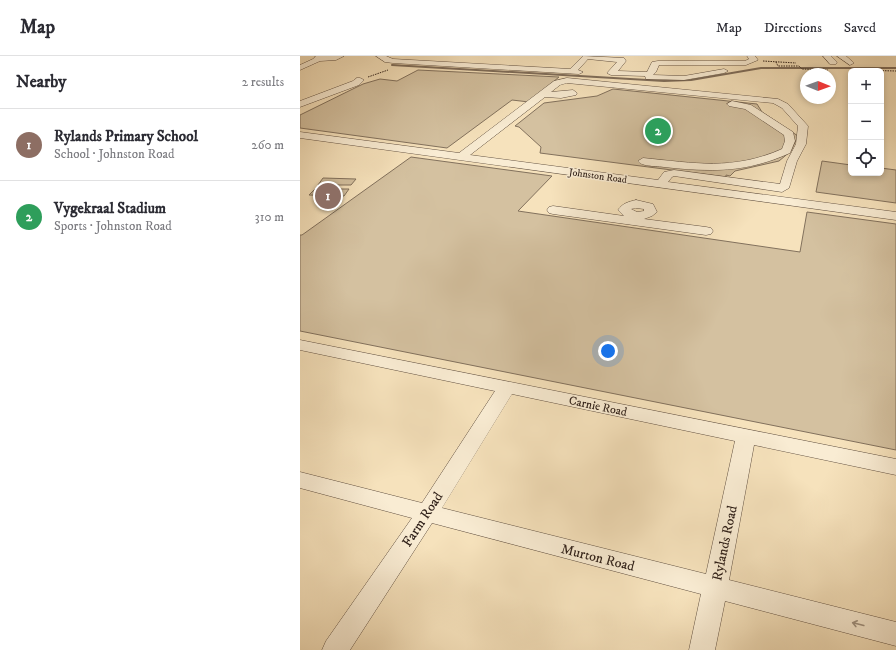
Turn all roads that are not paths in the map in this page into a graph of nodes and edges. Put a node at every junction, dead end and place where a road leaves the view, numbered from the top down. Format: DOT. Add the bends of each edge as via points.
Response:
graph roads {
  1 [pos="340,56"];
  2 [pos="380,56"];
  3 [pos="466,56"];
  4 [pos="579,56"];
  5 [pos="826,56"];
  6 [pos="841,56"];
  7 [pos="589,57"];
  8 [pos="313,58"];
  9 [pos="424,59"];
  10 [pos="506,60"];
  11 [pos="747,60"];
  12 [pos="544,61"];
  13 [pos="833,62"];
  14 [pos="300,63"];
  15 [pos="850,63"];
  16 [pos="463,65"];
  17 [pos="498,67"];
  18 [pos="300,68"];
  19 [pos="535,69"];
  20 [pos="573,71"];
  21 [pos="589,72"];
  22 [pos="632,74"];
  23 [pos="360,80"];
  24 [pos="573,93"];
  25 [pos="618,93"];
  26 [pos="542,94"];
  27 [pos="716,98"];
  28 [pos="300,104"];
  29 [pos="300,135"];
  30 [pos="461,157"];
  31 [pos="643,161"];
  32 [pos="792,161"];
  33 [pos="765,168"];
  34 [pos="733,181"];
  35 [pos="758,185"];
  36 [pos="655,194"];
  37 [pos="553,210"];
  38 [pos="896,216"];
  39 [pos="633,218"];
  40 [pos="706,231"];
  41 [pos="300,345"];
  42 [pos="507,387"];
  43 [pos="746,437"];
  44 [pos="896,466"];
  45 [pos="300,480"];
  46 [pos="426,513"];
  47 [pos="715,587"];
  48 [pos="896,634"];
  49 [pos="335,650"];
  50 [pos="702,650"];
  1 -- 8 [label="street"];
  2 -- 9 [label="street" via="388,60"];
  3 -- 16 [label="street"];
  4 -- 7 [label="street"];
  5 -- 13 [label="street"];
  6 -- 15 [label="street"];
  7 -- 20 [label="street" via="583,59"];
  7 -- 22 [label="street" via="621,60 608,73"];
  8 -- 14 [label="street"];
  8 -- 18 [label="street"];
  9 -- 16 [label="street"];
  10 -- 17 [label="street"];
  11 -- 22 [label="street" via="719,68 655,68 650,74"];
  11 -- 22 [label="street" via="736,69 684,78 656,78"];
  12 -- 19 [label="street"];
  16 -- 17 [label="street"];
  17 -- 19 [label="street"];
  19 -- 20 [label="street"];
  20 -- 21 [label="street"];
  23 -- 28 [label="street" via="356,84"];
  24 -- 26 [label="street" via="561,96"];
  25 -- 27 [label="street"];
  26 -- 27 [label="street" via="559,82 570,80"];
  26 -- 30 [label="street"];
  27 -- 31 [label="street" via="748,107 789,134 790,141 786,152 758,163 727,168"];
  27 -- 32 [label="street" via="775,101 785,106 803,126 801,144"];
  29 -- 30 [label="street, Johnston Road"];
  30 -- 36 [label="street, Johnston Road"];
  32 -- 33 [label="street"];
  32 -- 35 [label="street" via="785,186 773,188"];
  33 -- 34 [label="street" via="740,174"];
  33 -- 35 [label="street"];
  34 -- 35 [label="street"];
  34 -- 36 [label="street" via="674,173 668,174"];
  36 -- 38 [label="street, Johnston Road"];
  36 -- 39 [label="street" via="651,212"];
  37 -- 39 [label="street"];
  39 -- 40 [label="street"];
  41 -- 42 [label="street, Carnie Road"];
  42 -- 43 [label="street, Carnie Road"];
  42 -- 46 [label="street, Farm Road"];
  43 -- 44 [label="street, Carnie Road"];
  43 -- 47 [label="street, Rylands Road"];
  45 -- 46 [label="street, Murton Road"];
  46 -- 47 [label="street, Murton Road"];
  46 -- 49 [label="street, Farm Road"];
  48 -- 47 [label="street, Murton Road, one-way"];
  47 -- 50 [label="street, Rylands Road"];
}
